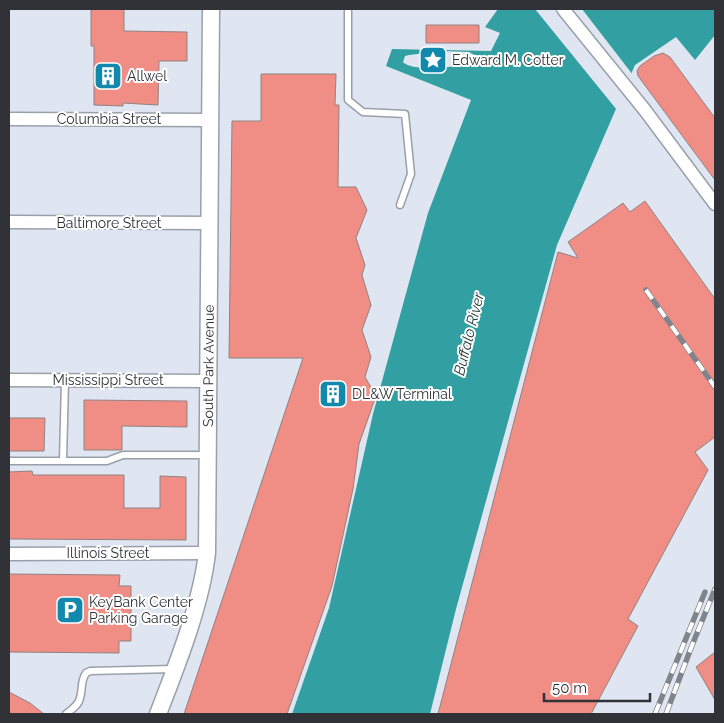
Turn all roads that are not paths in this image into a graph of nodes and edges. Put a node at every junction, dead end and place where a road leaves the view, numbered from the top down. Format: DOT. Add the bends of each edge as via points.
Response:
graph roads {
  1 [pos="211,9"];
  2 [pos="348,9"];
  3 [pos="563,9"];
  4 [pos="9,119"];
  5 [pos="210,120"];
  6 [pos="715,204"];
  7 [pos="400,205"];
  8 [pos="9,222"];
  9 [pos="210,224"];
  10 [pos="9,380"];
  11 [pos="65,380"];
  12 [pos="208,381"];
  13 [pos="208,455"];
  14 [pos="9,461"];
  15 [pos="64,461"];
  16 [pos="207,553"];
  17 [pos="9,554"];
  18 [pos="175,669"];
  19 [pos="66,714"];
  20 [pos="158,714"];
  1 -- 5 [label="street, South Park Avenue"];
  2 -- 7 [label="lane" via="348,100 363,112 405,114 411,174"];
  3 -- 6 [label="street"];
  4 -- 5 [label="street, Columbia Street"];
  5 -- 9 [label="street, South Park Avenue"];
  8 -- 9 [label="street, Baltimore Street"];
  9 -- 12 [label="street, South Park Avenue"];
  10 -- 11 [label="street, Mississippi Street"];
  11 -- 12 [label="street, Mississippi Street"];
  11 -- 15 [label="lane"];
  12 -- 13 [label="street, South Park Avenue"];
  13 -- 15 [label="lane" via="123,455 107,462"];
  13 -- 16 [label="street, South Park Avenue"];
  14 -- 15 [label="lane"];
  16 -- 17 [label="street, Illinois Street"];
  16 -- 18 [label="street, South Park Avenue" via="205,572"];
  18 -- 19 [label="lane" via="90,671 81,684 80,699"];
  18 -- 20 [label="street, South Park Avenue"];
}
